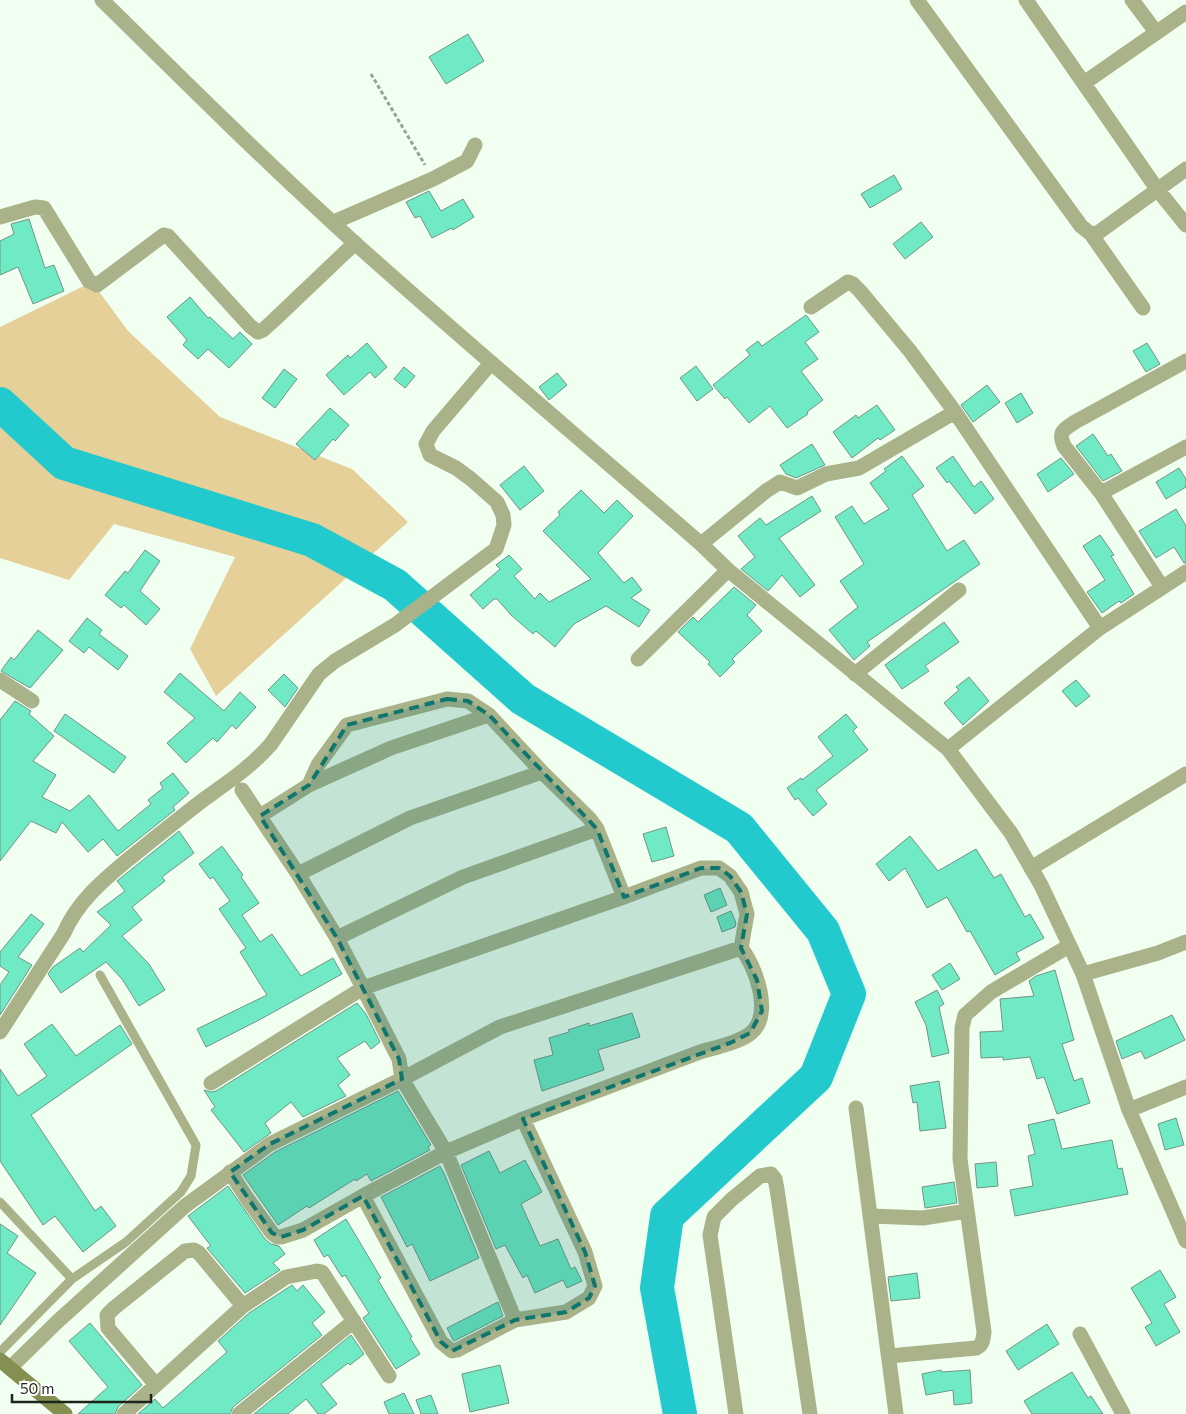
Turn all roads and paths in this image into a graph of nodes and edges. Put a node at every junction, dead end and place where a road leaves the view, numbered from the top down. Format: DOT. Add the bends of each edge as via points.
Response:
graph roads {
  1 [pos="102,0"];
  2 [pos="917,0"];
  3 [pos="1026,0"];
  4 [pos="1132,0"];
  5 [pos="1186,12"];
  6 [pos="1156,32"];
  7 [pos="371,74"];
  8 [pos="1084,83"];
  9 [pos="475,145"];
  10 [pos="1186,169"];
  11 [pos="433,179"];
  12 [pos="1157,189"];
  13 [pos="0,217"];
  14 [pos="334,222"];
  15 [pos="1186,225"];
  16 [pos="1091,234"];
  17 [pos="355,243"];
  18 [pos="811,307"];
  19 [pos="1143,308"];
  20 [pos="1186,361"];
  21 [pos="491,363"];
  22 [pos="955,412"];
  23 [pos="1186,447"];
  24 [pos="1100,493"];
  25 [pos="701,544"];
  26 [pos="728,570"];
  27 [pos="1186,572"];
  28 [pos="1162,587"];
  29 [pos="958,590"];
  30 [pos="1100,628"];
  31 [pos="638,658"];
  32 [pos="855,674"];
  33 [pos="0,680"];
  34 [pos="32,701"];
  35 [pos="490,715"];
  36 [pos="948,749"];
  37 [pos="542,772"];
  38 [pos="1186,774"];
  39 [pos="309,785"];
  40 [pos="242,790"];
  41 [pos="260,816"];
  42 [pos="597,829"];
  43 [pos="1031,868"];
  44 [pos="298,874"];
  45 [pos="624,897"];
  46 [pos="337,938"];
  47 [pos="1186,942"];
  48 [pos="1069,946"];
  49 [pos="742,948"];
  50 [pos="1083,974"];
  51 [pos="100,975"];
  52 [pos="363,988"];
  53 [pos="0,1032"];
  54 [pos="402,1079"];
  55 [pos="211,1084"];
  56 [pos="1186,1087"];
  57 [pos="856,1108"];
  58 [pos="1129,1110"];
  59 [pos="524,1119"];
  60 [pos="446,1152"];
  61 [pos="230,1172"];
  62 [pos="363,1196"];
  63 [pos="0,1202"];
  64 [pos="967,1211"];
  65 [pos="870,1216"];
  66 [pos="1185,1236"];
  67 [pos="72,1279"];
  68 [pos="243,1306"];
  69 [pos="515,1320"];
  70 [pos="354,1321"];
  71 [pos="1080,1334"];
  72 [pos="0,1352"];
  73 [pos="889,1356"];
  74 [pos="5,1364"];
  75 [pos="389,1376"];
  76 [pos="156,1385"];
  77 [pos="65,1414"];
  78 [pos="124,1414"];
  79 [pos="239,1414"];
  80 [pos="736,1414"];
  81 [pos="810,1414"];
  82 [pos="896,1414"];
  83 [pos="1123,1414"];
  1 -- 14 [label="street" via="211,108"];
  2 -- 16 [label="street" via="1081,226"];
  3 -- 8 [label="street"];
  4 -- 6 [label="street"];
  5 -- 6 [label="street"];
  6 -- 8 [label="street"];
  7 -- 11 [label="path"];
  8 -- 12 [label="street"];
  9 -- 11 [label="street" via="467,161"];
  10 -- 12 [label="street"];
  11 -- 14 [label="street"];
  12 -- 15 [label="street"];
  12 -- 16 [label="street"];
  13 -- 17 [label="street" via="35,207 44,208 89,281 97,285 161,237 168,236 258,332"];
  14 -- 17 [label="street"];
  16 -- 19 [label="street"];
  17 -- 21 [label="street"];
  18 -- 22 [label="street" via="848,282 853,284 910,351"];
  20 -- 24 [label="street" via="1062,431 1060,438 1064,446"];
  21 -- 25 [label="street"];
  21 -- 53 [label="street" via="433,431 426,444 430,455 456,468 497,502 504,525 496,549 395,625 319,674 264,753 98,884 70,920"];
  22 -- 25 [label="street" via="859,468 826,474 797,488 780,482"];
  22 -- 30 [label="street"];
  23 -- 24 [label="street"];
  24 -- 28 [label="street"];
  25 -- 26 [label="street"];
  26 -- 31 [label="street"];
  26 -- 32 [label="street"];
  27 -- 28 [label="street"];
  28 -- 30 [label="street"];
  29 -- 32 [label="street"];
  30 -- 36 [label="street"];
  32 -- 36 [label="street"];
  33 -- 34 [label="street"];
  35 -- 37 [label="street"];
  35 -- 39 [label="street" via="391,748"];
  35 -- 39 [label="street" via="468,701 446,699 347,725 318,765"];
  36 -- 43 [label="street" via="1011,833"];
  37 -- 42 [label="street"];
  37 -- 44 [label="street" via="410,818"];
  38 -- 43 [label="street"];
  39 -- 41 [label="street"];
  40 -- 41 [label="street"];
  41 -- 44 [label="street"];
  42 -- 45 [label="street"];
  42 -- 46 [label="street" via="463,878"];
  43 -- 48 [label="street"];
  44 -- 46 [label="street"];
  45 -- 49 [label="street" via="701,868 719,868 730,876 741,892 747,914"];
  45 -- 52 [label="street"];
  46 -- 52 [label="street"];
  47 -- 50 [label="street"];
  48 -- 50 [label="street"];
  48 -- 64 [label="street" via="991,992 965,1015 962,1028 960,1159"];
  49 -- 54 [label="street" via="500,1027"];
  49 -- 59 [label="street" via="752,965 762,1004 760,1021 750,1033"];
  50 -- 58 [label="street"];
  51 -- 67 [label="lane" via="196,1145 191,1176 181,1192 126,1242"];
  52 -- 54 [label="street" via="399,1059"];
  52 -- 55 [label="street"];
  54 -- 60 [label="street"];
  54 -- 61 [label="street" via="270,1144"];
  56 -- 58 [label="street"];
  57 -- 65 [label="street"];
  58 -- 66 [label="street"];
  59 -- 60 [label="street"];
  59 -- 69 [label="street" via="585,1252 595,1286 589,1298 566,1312"];
  60 -- 62 [label="street"];
  60 -- 69 [label="street"];
  61 -- 62 [label="street" via="277,1237 303,1230"];
  61 -- 74 [label="street" via="185,1206 57,1322"];
  62 -- 69 [label="street" via="445,1346 452,1351 457,1350"];
  63 -- 67 [label="lane"];
  64 -- 65 [label="street" via="923,1218"];
  64 -- 73 [label="street" via="983,1341 976,1348"];
  65 -- 73 [label="street"];
  67 -- 72 [label="lane"];
  68 -- 70 [label="street" via="286,1276 316,1271 322,1272"];
  68 -- 76 [label="street"];
  68 -- 76 [label="street" via="199,1253 189,1250 114,1308 107,1315 108,1328"];
  70 -- 75 [label="street"];
  70 -- 79 [label="street"];
  71 -- 83 [label="street"];
  73 -- 82 [label="street"];
  74 -- 77 [label="main road"];
  76 -- 78 [label="street"];
  80 -- 81 [label="street" via="710,1235 714,1217 766,1174 775,1179 777,1189"];
}
